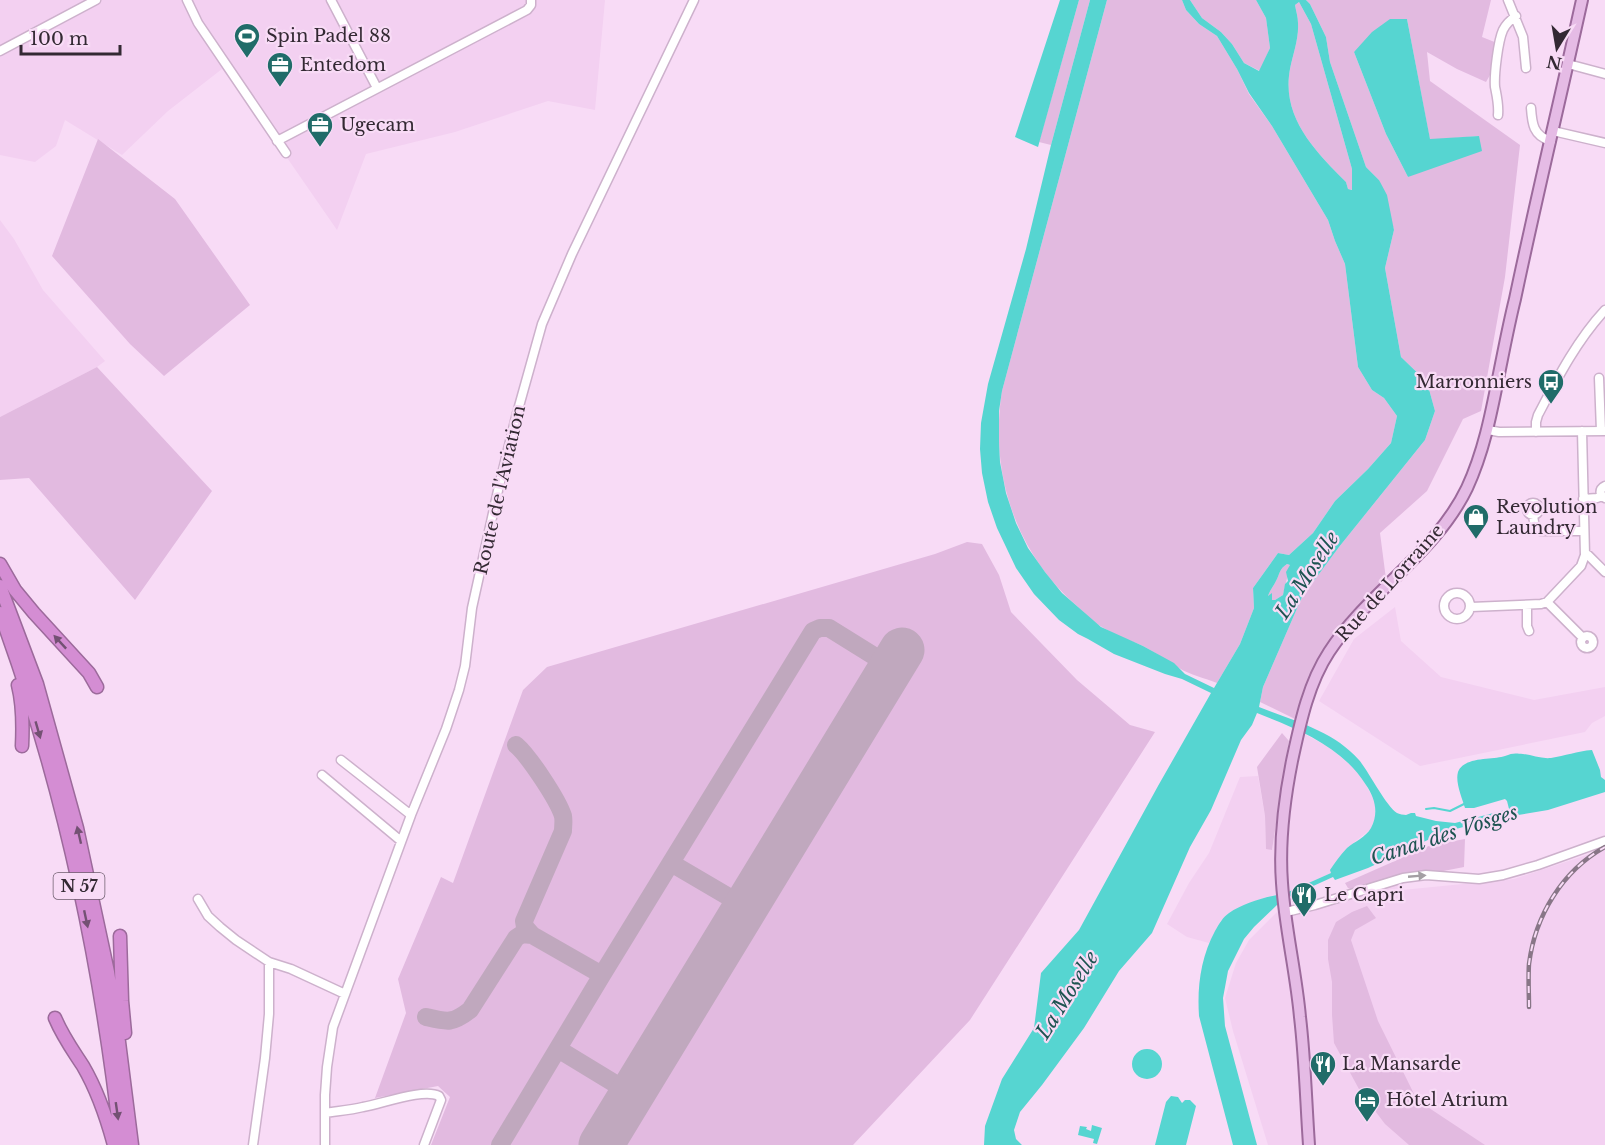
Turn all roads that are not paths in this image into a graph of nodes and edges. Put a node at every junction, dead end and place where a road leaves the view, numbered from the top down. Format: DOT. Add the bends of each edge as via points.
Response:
graph roads {
  1 [pos="187,0"];
  2 [pos="331,0"];
  3 [pos="531,0"];
  4 [pos="694,0"];
  5 [pos="1508,0"];
  6 [pos="1582,0"];
  7 [pos="92,1"];
  8 [pos="1516,16"];
  9 [pos="0,51"];
  10 [pos="1568,64"];
  11 [pos="1526,68"];
  12 [pos="1605,74"];
  13 [pos="376,88"];
  14 [pos="1531,108"];
  15 [pos="1498,115"];
  16 [pos="1552,136"];
  17 [pos="278,141"];
  18 [pos="1605,142"];
  19 [pos="286,153"];
  20 [pos="1605,310"];
  21 [pos="1599,378"];
  22 [pos="1488,430"];
  23 [pos="1582,431"];
  24 [pos="1603,431"];
  25 [pos="1536,432"];
  26 [pos="1605,486"];
  27 [pos="1603,497"];
  28 [pos="1583,499"];
  29 [pos="1533,515"];
  30 [pos="1584,531"];
  31 [pos="1585,555"];
  32 [pos="0,564"];
  33 [pos="1605,572"];
  34 [pos="0,586"];
  35 [pos="1547,602"];
  36 [pos="1527,605"];
  37 [pos="1471,607"];
  38 [pos="0,613"];
  39 [pos="1529,631"];
  40 [pos="8,634"];
  41 [pos="1583,638"];
  42 [pos="97,687"];
  43 [pos="22,746"];
  44 [pos="341,760"];
  45 [pos="322,775"];
  46 [pos="411,815"];
  47 [pos="1605,840"];
  48 [pos="401,841"];
  49 [pos="198,899"];
  50 [pos="1285,910"];
  51 [pos="120,936"];
  52 [pos="269,962"];
  53 [pos="345,994"];
  54 [pos="55,1017"];
  55 [pos="124,1078"];
  56 [pos="325,1113"];
  57 [pos="114,1145"];
  58 [pos="121,1145"];
  59 [pos="132,1145"];
  60 [pos="253,1145"];
  61 [pos="325,1145"];
  62 [pos="424,1145"];
  63 [pos="1309,1145"];
  1 -- 17 [label="street" via="198,23"];
  2 -- 13 [label="street"];
  3 -- 13 [label="street" via="527,10"];
  4 -- 46 [label="street, Route de l'Aviation" via="542,324 499,486 472,608 462,676 450,719"];
  5 -- 8 [label="street"];
  6 -- 10 [label="main road, Rue de Lorraine"];
  7 -- 9 [label="street"];
  8 -- 11 [label="street"];
  8 -- 15 [label="street" via="1502,32 1497,57 1494,78"];
  10 -- 12 [label="street"];
  10 -- 16 [label="main road, Rue de Lorraine"];
  13 -- 17 [label="street"];
  14 -- 16 [label="street" via="1535,131 1542,138"];
  16 -- 18 [label="street"];
  16 -- 22 [label="main road, Rue de Lorraine"];
  17 -- 19 [label="street"];
  20 -- 25 [label="street" via="1562,370 1538,415"];
  21 -- 24 [label="street"];
  22 -- 25 [label="street"];
  22 -- 50 [label="main road, Rue de Lorraine" via="1474,472 1447,520 1338,639 1312,685 1291,765 1282,834"];
  23 -- 24 [label="street"];
  23 -- 25 [label="street"];
  23 -- 28 [label="street"];
  26 -- 27 [label="street" via="1600,490"];
  27 -- 28 [label="street"];
  28 -- 30 [label="street"];
  29 -- 30 [label="street" via="1535,529 1540,531"];
  30 -- 31 [label="street"];
  31 -- 33 [label="street"];
  31 -- 35 [label="street" via="1581,566"];
  42 -- 32 [label="highway, one-way" via="15,590"];
  55 -- 34 [label="highway, N 57, one-way" via="108,972 77,828 37,684"];
  35 -- 36 [label="street"];
  35 -- 41 [label="street"];
  36 -- 37 [label="street"];
  36 -- 39 [label="street"];
  38 -- 40 [label="highway, N 57"];
  40 -- 43 [label="highway" via="21,697"];
  40 -- 58 [label="highway, N 57, one-way" via="72,855 96,974"];
  44 -- 46 [label="street"];
  45 -- 48 [label="street"];
  46 -- 48 [label="street, Route de l'Aviation"];
  50 -- 47 [label="street, one-way" via="1301,909 1403,878 1425,875 1479,879 1503,874"];
  48 -- 53 [label="street, Route de l'Aviation"];
  49 -- 52 [label="street" via="220,927"];
  50 -- 63 [label="main road" via="1300,1017"];
  51 -- 55 [label="highway" via="128,1070"];
  52 -- 53 [label="street"];
  52 -- 60 [label="street" via="269,1014"];
  53 -- 56 [label="street, Route de l'Aviation" via="328,1052"];
  54 -- 57 [label="highway" via="94,1089"];
  55 -- 59 [label="highway, N 57"];
  56 -- 61 [label="street, Route de l'Aviation"];
  56 -- 62 [label="street" via="433,1093 441,1100"];
}
